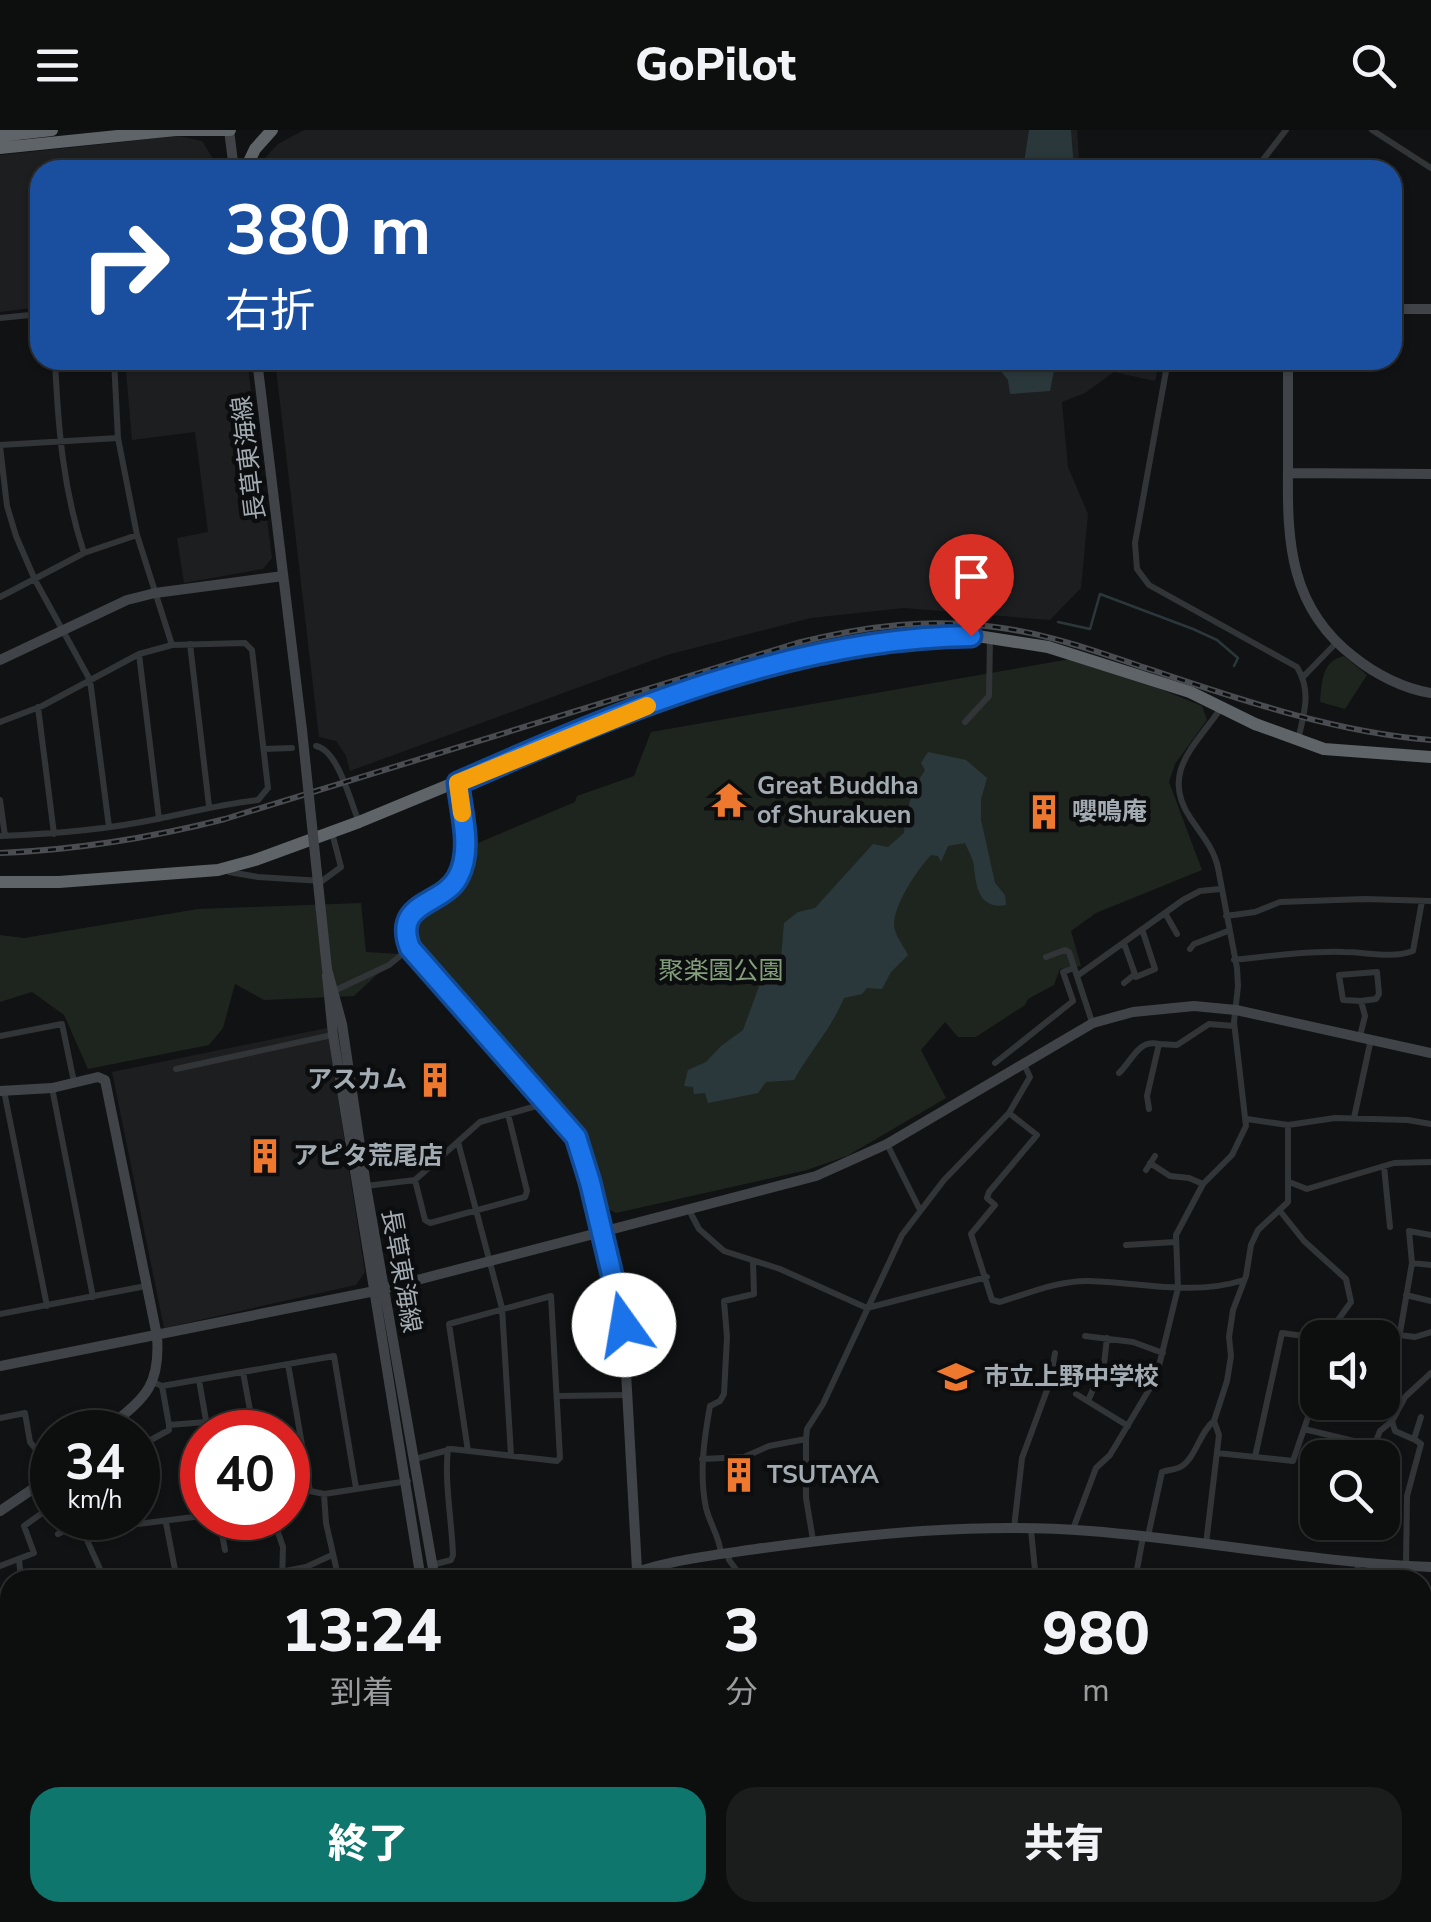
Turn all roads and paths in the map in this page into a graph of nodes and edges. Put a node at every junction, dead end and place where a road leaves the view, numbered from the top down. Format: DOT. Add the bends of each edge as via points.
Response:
graph roads {
  1 [pos="52,130"];
  2 [pos="177,130"];
  3 [pos="229,130"];
  4 [pos="272,130"];
  5 [pos="1286,130"];
  6 [pos="1372,130"];
  7 [pos="0,136"];
  8 [pos="0,148"];
  9 [pos="233,160"];
  10 [pos="250,160"];
  11 [pos="1263,160"];
  12 [pos="1431,168"];
  13 [pos="1402,308"];
  14 [pos="1431,309"];
  15 [pos="30,315"];
  16 [pos="0,318"];
  17 [pos="55,370"];
  18 [pos="115,370"];
  19 [pos="258,370"];
  20 [pos="1166,370"];
  21 [pos="1288,370"];
  22 [pos="118,438"];
  23 [pos="59,442"];
  24 [pos="0,445"];
  25 [pos="1288,473"];
  26 [pos="1431,474"];
  27 [pos="137,535"];
  28 [pos="84,553"];
  29 [pos="283,576"];
  30 [pos="36,580"];
  31 [pos="155,593"];
  32 [pos="0,597"];
  33 [pos="64,632"];
  34 [pos="990,637"];
  35 [pos="1337,642"];
  36 [pos="190,644"];
  37 [pos="172,645"];
  38 [pos="139,654"];
  39 [pos="0,660"];
  40 [pos="1303,677"];
  41 [pos="90,680"];
  42 [pos="1431,693"];
  43 [pos="38,707"];
  44 [pos="1221,708"];
  45 [pos="0,722"];
  46 [pos="965,722"];
  47 [pos="1298,740"];
  48 [pos="316,746"];
  49 [pos="292,748"];
  50 [pos="264,749"];
  51 [pos="1431,757"];
  52 [pos="458,783"];
  53 [pos="0,800"];
  54 [pos="209,806"];
  55 [pos="159,819"];
  56 [pos="359,822"];
  57 [pos="109,827"];
  58 [pos="332,832"];
  59 [pos="54,834"];
  60 [pos="2,836"];
  61 [pos="218,870"];
  62 [pos="0,882"];
  63 [pos="1220,889"];
  64 [pos="1426,901"];
  65 [pos="1165,913"];
  66 [pos="1226,916"];
  67 [pos="1142,929"];
  68 [pos="1228,931"];
  69 [pos="1177,934"];
  70 [pos="1120,945"];
  71 [pos="410,948"];
  72 [pos="1190,950"];
  73 [pos="1046,957"];
  74 [pos="1234,960"];
  75 [pos="328,968"];
  76 [pos="1075,972"];
  77 [pos="1136,974"];
  78 [pos="1124,983"];
  79 [pos="336,990"];
  80 [pos="1361,1001"];
  81 [pos="1236,1010"];
  82 [pos="1093,1023"];
  83 [pos="1234,1026"];
  84 [pos="333,1035"];
  85 [pos="0,1036"];
  86 [pos="1366,1037"];
  87 [pos="1159,1044"];
  88 [pos="1431,1052"];
  89 [pos="1023,1062"];
  90 [pos="995,1063"];
  91 [pos="176,1068"];
  92 [pos="1119,1072"];
  93 [pos="74,1082"];
  94 [pos="52,1088"];
  95 [pos="2,1091"];
  96 [pos="548,1102"];
  97 [pos="1149,1109"];
  98 [pos="1008,1113"];
  99 [pos="508,1114"];
  100 [pos="1354,1118"];
  101 [pos="1247,1119"];
  102 [pos="1288,1124"];
  103 [pos="1431,1124"];
  104 [pos="458,1142"];
  105 [pos="887,1144"];
  106 [pos="1431,1162"];
  107 [pos="1150,1163"];
  108 [pos="1384,1166"];
  109 [pos="415,1180"];
  110 [pos="1289,1182"];
  111 [pos="1204,1184"];
  112 [pos="366,1186"];
  113 [pos="1306,1190"];
  114 [pos="1288,1202"];
  115 [pos="689,1209"];
  116 [pos="920,1210"];
  117 [pos="476,1211"];
  118 [pos="1280,1211"];
  119 [pos="1390,1228"];
  120 [pos="601,1234"];
  121 [pos="1431,1235"];
  122 [pos="1176,1242"];
  123 [pos="1126,1245"];
  124 [pos="488,1262"];
  125 [pos="753,1262"];
  126 [pos="1412,1262"];
  127 [pos="1431,1265"];
  128 [pos="988,1277"];
  129 [pos="1244,1280"];
  130 [pos="147,1286"];
  131 [pos="1178,1288"];
  132 [pos="380,1290"];
  133 [pos="1406,1295"];
  134 [pos="93,1297"];
  135 [pos="1431,1301"];
  136 [pos="47,1306"];
  137 [pos="502,1308"];
  138 [pos="867,1308"];
  139 [pos="0,1314"];
  140 [pos="1338,1320"];
  141 [pos="1400,1329"];
  142 [pos="1431,1332"];
  143 [pos="1400,1335"];
  144 [pos="157,1336"];
  145 [pos="1085,1336"];
  146 [pos="1300,1336"];
  147 [pos="1107,1338"];
  148 [pos="1055,1353"];
  149 [pos="1163,1353"];
  150 [pos="288,1364"];
  151 [pos="0,1366"];
  152 [pos="243,1372"];
  153 [pos="1431,1372"];
  154 [pos="200,1380"];
  155 [pos="158,1384"];
  156 [pos="1076,1394"];
  157 [pos="628,1395"];
  158 [pos="558,1396"];
  159 [pos="1088,1402"];
  160 [pos="1400,1407"];
  161 [pos="130,1410"];
  162 [pos="204,1410"];
  163 [pos="250,1410"];
  164 [pos="296,1410"];
  165 [pos="1421,1416"];
  166 [pos="0,1418"];
  167 [pos="1307,1420"];
  168 [pos="1392,1420"];
  169 [pos="1214,1421"];
  170 [pos="180,1424"];
  171 [pos="168,1425"];
  172 [pos="1128,1426"];
  173 [pos="1304,1429"];
  174 [pos="160,1435"];
  175 [pos="806,1439"];
  176 [pos="1414,1439"];
  177 [pos="30,1442"];
  178 [pos="448,1449"];
  179 [pos="468,1452"];
  180 [pos="1217,1453"];
  181 [pos="510,1456"];
  182 [pos="1255,1457"];
  183 [pos="415,1459"];
  184 [pos="702,1459"];
  185 [pos="418,1479"];
  186 [pos="406,1482"];
  187 [pos="30,1488"];
  188 [pos="356,1488"];
  189 [pos="310,1491"];
  190 [pos="324,1494"];
  191 [pos="0,1510"];
  192 [pos="180,1521"];
  193 [pos="30,1522"];
  194 [pos="160,1524"];
  195 [pos="166,1524"];
  196 [pos="1014,1528"];
  197 [pos="1031,1530"];
  198 [pos="1073,1530"];
  199 [pos="1145,1537"];
  200 [pos="87,1540"];
  201 [pos="223,1540"];
  202 [pos="281,1540"];
  203 [pos="813,1540"];
  204 [pos="1206,1544"];
  205 [pos="225,1550"];
  206 [pos="724,1553"];
  207 [pos="332,1556"];
  208 [pos="19,1559"];
  209 [pos="1359,1562"];
  210 [pos="432,1565"];
  211 [pos="0,1566"];
  212 [pos="1406,1566"];
  213 [pos="1431,1567"];
  214 [pos="20,1570"];
  215 [pos="100,1570"];
  216 [pos="175,1570"];
  217 [pos="284,1570"];
  218 [pos="336,1570"];
  219 [pos="419,1570"];
  220 [pos="433,1570"];
  221 [pos="637,1570"];
  222 [pos="657,1570"];
  223 [pos="736,1570"];
  224 [pos="1035,1570"];
  225 [pos="1137,1570"];
  226 [pos="1357,1570"];
  1 -- 7 [label="highway"];
  2 -- 3 [label="highway"];
  2 -- 8 [label="highway"];
  3 -- 9 [label="street"];
  4 -- 10 [label="highway"];
  5 -- 11 [label="street"];
  6 -- 12 [label="street"];
  13 -- 14 [label="street"];
  15 -- 16 [label="street"];
  17 -- 23 [label="street"];
  18 -- 22 [label="street"];
  19 -- 29 [label="street, 長草東海線"];
  20 -- 40 [label="street" via="1135,544 1137,569 1149,585 1287,660"];
  21 -- 25 [label="street"];
  22 -- 23 [label="street"];
  22 -- 27 [label="street"];
  23 -- 24 [label="street"];
  23 -- 28 [label="street"];
  24 -- 30 [label="street" via="7,506"];
  25 -- 26 [label="street"];
  25 -- 35 [label="street" via="1292,559 1312,608"];
  27 -- 28 [label="street"];
  27 -- 31 [label="street"];
  28 -- 30 [label="street"];
  29 -- 31 [label="street"];
  29 -- 75 [label="street, 長草東海線, bridge"];
  30 -- 32 [label="street"];
  30 -- 33 [label="street"];
  31 -- 33 [label="street"];
  31 -- 37 [label="street"];
  33 -- 39 [label="street"];
  33 -- 41 [label="street"];
  34 -- 44 [label="highway" via="1048,646"];
  34 -- 46 [label="street" via="989,696"];
  34 -- 52 [label="highway" via="931,636 834,651 720,679"];
  35 -- 40 [label="street"];
  35 -- 42 [label="street" via="1366,667"];
  36 -- 37 [label="street"];
  36 -- 50 [label="street" via="250,645"];
  36 -- 54 [label="street"];
  37 -- 38 [label="street"];
  38 -- 41 [label="street"];
  38 -- 55 [label="street"];
  40 -- 47 [label="street" via="1308,695"];
  41 -- 43 [label="street"];
  41 -- 57 [label="street"];
  43 -- 45 [label="street"];
  43 -- 59 [label="street"];
  44 -- 47 [label="highway"];
  44 -- 63 [label="street" via="1184,758 1178,790 1214,852"];
  47 -- 51 [label="highway" via="1324,749"];
  48 -- 56 [label="street" via="333,757"];
  49 -- 50 [label="street"];
  50 -- 54 [label="street" via="268,788 262,798"];
  52 -- 56 [label="highway"];
  52 -- 71 [label="street" via="460,872 448,890 416,909 406,928"];
  53 -- 60 [label="street"];
  54 -- 55 [label="street"];
  55 -- 57 [label="street"];
  56 -- 58 [label="highway"];
  57 -- 59 [label="street"];
  58 -- 61 [label="highway"];
  58 -- 61 [label="street" via="341,867 322,880"];
  59 -- 60 [label="street"];
  61 -- 62 [label="highway"];
  63 -- 65 [label="street" via="1200,891"];
  63 -- 66 [label="street"];
  64 -- 66 [label="street" via="1280,902"];
  64 -- 74 [label="street" via="1407,954 1340,951"];
  65 -- 67 [label="street"];
  65 -- 69 [label="street"];
  66 -- 68 [label="street"];
  67 -- 70 [label="street"];
  67 -- 77 [label="street" via="1155,969"];
  68 -- 72 [label="street"];
  68 -- 74 [label="street"];
  70 -- 76 [label="street"];
  70 -- 77 [label="street"];
  71 -- 79 [label="street" via="389,966"];
  71 -- 96 [label="street"];
  73 -- 76 [label="street" via="1069,952"];
  74 -- 81 [label="street"];
  75 -- 79 [label="street, 長草東海線"];
  75 -- 84 [label="street, 長草東海線"];
  76 -- 82 [label="street"];
  76 -- 90 [label="street" via="1063,972 1073,1001"];
  77 -- 78 [label="street"];
  79 -- 112 [label="street, 長草東海線"];
  80 -- 80 [label="street" via="1343,1000 1338,976 1377,972 1379,994"];
  80 -- 86 [label="street"];
  81 -- 82 [label="street" via="1178,1006"];
  81 -- 83 [label="street"];
  81 -- 86 [label="street"];
  82 -- 89 [label="street"];
  83 -- 87 [label="street" via="1209,1024 1176,1045"];
  83 -- 101 [label="street"];
  84 -- 91 [label="street"];
  84 -- 132 [label="street, 長草東海線"];
  85 -- 93 [label="street" via="62,1024"];
  86 -- 88 [label="street"];
  86 -- 100 [label="street"];
  87 -- 92 [label="street" via="1140,1046"];
  87 -- 97 [label="street"];
  89 -- 98 [label="street" via="1030,1077"];
  89 -- 105 [label="street"];
  93 -- 94 [label="street"];
  93 -- 130 [label="street" via="104,1080"];
  94 -- 95 [label="street"];
  94 -- 134 [label="street"];
  95 -- 136 [label="street"];
  96 -- 99 [label="street"];
  96 -- 120 [label="street" via="576,1137"];
  98 -- 116 [label="street"];
  98 -- 128 [label="street" via="1037,1135 989,1192 996,1205 971,1234"];
  99 -- 104 [label="street" via="480,1122"];
  99 -- 117 [label="street" via="527,1194"];
  100 -- 102 [label="street"];
  100 -- 103 [label="street"];
  101 -- 102 [label="street"];
  101 -- 111 [label="street" via="1232,1155"];
  102 -- 110 [label="street"];
  104 -- 109 [label="street"];
  104 -- 117 [label="street"];
  105 -- 115 [label="street" via="832,1171"];
  105 -- 116 [label="street"];
  106 -- 108 [label="street"];
  107 -- 111 [label="street"];
  108 -- 113 [label="street"];
  108 -- 119 [label="street"];
  109 -- 112 [label="street"];
  109 -- 117 [label="street" via="430,1224"];
  110 -- 113 [label="street"];
  110 -- 114 [label="street"];
  111 -- 122 [label="street"];
  112 -- 132 [label="street, 長草東海線"];
  113 -- 114 [label="street"];
  114 -- 118 [label="street"];
  115 -- 120 [label="street"];
  115 -- 125 [label="street" via="699,1229 724,1251"];
  116 -- 138 [label="street"];
  117 -- 124 [label="street"];
  118 -- 129 [label="street" via="1258,1230"];
  118 -- 140 [label="street" via="1348,1284 1351,1302"];
  120 -- 124 [label="street"];
  120 -- 157 [label="street" via="623,1318"];
  121 -- 126 [label="street" via="1409,1232"];
  122 -- 123 [label="street"];
  122 -- 131 [label="street"];
  124 -- 132 [label="street"];
  124 -- 137 [label="street"];
  125 -- 138 [label="street"];
  125 -- 184 [label="street" via="754,1294 724,1301 724,1394 710,1406"];
  126 -- 127 [label="street"];
  126 -- 133 [label="street"];
  128 -- 131 [label="street" via="992,1300 1000,1302 1088,1281"];
  128 -- 138 [label="street"];
  129 -- 131 [label="street"];
  129 -- 169 [label="street" via="1232,1310 1232,1356"];
  130 -- 134 [label="street"];
  130 -- 144 [label="street"];
  131 -- 149 [label="street"];
  132 -- 144 [label="street"];
  132 -- 183 [label="street, 長草東海線"];
  132 -- 186 [label="street, 長草東海線"];
  133 -- 135 [label="street"];
  133 -- 141 [label="street"];
  134 -- 136 [label="street"];
  136 -- 139 [label="street"];
  137 -- 158 [label="street" via="551,1296"];
  137 -- 179 [label="street" via="449,1324"];
  137 -- 181 [label="street"];
  138 -- 175 [label="street"];
  142 -- 143 [label="street"];
  144 -- 151 [label="street"];
  144 -- 155 [label="street"];
  145 -- 147 [label="street"];
  146 -- 182 [label="street" via="1282,1333"];
  147 -- 149 [label="street"];
  147 -- 159 [label="street"];
  148 -- 196 [label="street" via="1022,1458"];
  149 -- 172 [label="street"];
  150 -- 152 [label="street"];
  150 -- 164 [label="street"];
  150 -- 188 [label="street" via="334,1356"];
  152 -- 154 [label="street"];
  152 -- 163 [label="street"];
  153 -- 160 [label="street"];
  154 -- 155 [label="street"];
  154 -- 162 [label="street"];
  155 -- 161 [label="street"];
  155 -- 171 [label="street"];
  156 -- 159 [label="street"];
  157 -- 158 [label="street"];
  157 -- 221 [label="street"];
  158 -- 181 [label="street" via="558,1461"];
  159 -- 172 [label="street"];
  165 -- 176 [label="street"];
  166 -- 177 [label="street" via="25,1413"];
  167 -- 173 [label="street"];
  168 -- 173 [label="street" via="1374,1446"];
  168 -- 176 [label="street" via="1394,1431"];
  169 -- 180 [label="street"];
  169 -- 199 [label="street" via="1183,1466 1162,1472"];
  170 -- 171 [label="street"];
  171 -- 174 [label="street"];
  172 -- 198 [label="street" via="1096,1468"];
  173 -- 182 [label="street" via="1293,1461"];
  175 -- 184 [label="street" via="744,1458"];
  175 -- 203 [label="street"];
  176 -- 212 [label="street" via="1421,1444 1407,1496"];
  178 -- 179 [label="street"];
  178 -- 183 [label="street"];
  178 -- 210 [label="street" via="454,1556"];
  179 -- 181 [label="street"];
  180 -- 182 [label="street"];
  180 -- 204 [label="street"];
  183 -- 185 [label="street, 長草東海線"];
  184 -- 206 [label="street" via="706,1511"];
  185 -- 186 [label="street"];
  185 -- 210 [label="street, 長草東海線"];
  186 -- 188 [label="street"];
  186 -- 219 [label="street, 長草東海線"];
  187 -- 191 [label="street"];
  188 -- 190 [label="street"];
  189 -- 190 [label="street"];
  190 -- 207 [label="street"];
  192 -- 195 [label="street"];
  193 -- 208 [label="street" via="24,1526 34,1553"];
  194 -- 195 [label="street"];
  195 -- 216 [label="street"];
  196 -- 197 [label="street"];
  196 -- 203 [label="street"];
  197 -- 198 [label="street"];
  197 -- 224 [label="street"];
  198 -- 199 [label="street"];
  199 -- 204 [label="street"];
  199 -- 225 [label="street"];
  200 -- 215 [label="street"];
  201 -- 205 [label="street"];
  202 -- 217 [label="street"];
  203 -- 206 [label="street"];
  204 -- 209 [label="street"];
  206 -- 222 [label="street"];
  206 -- 223 [label="street"];
  207 -- 217 [label="street"];
  207 -- 218 [label="street"];
  208 -- 211 [label="street"];
  208 -- 214 [label="street"];
  209 -- 212 [label="street"];
  209 -- 226 [label="street"];
  210 -- 220 [label="street, 長草東海線"];
  212 -- 213 [label="street"];
}
